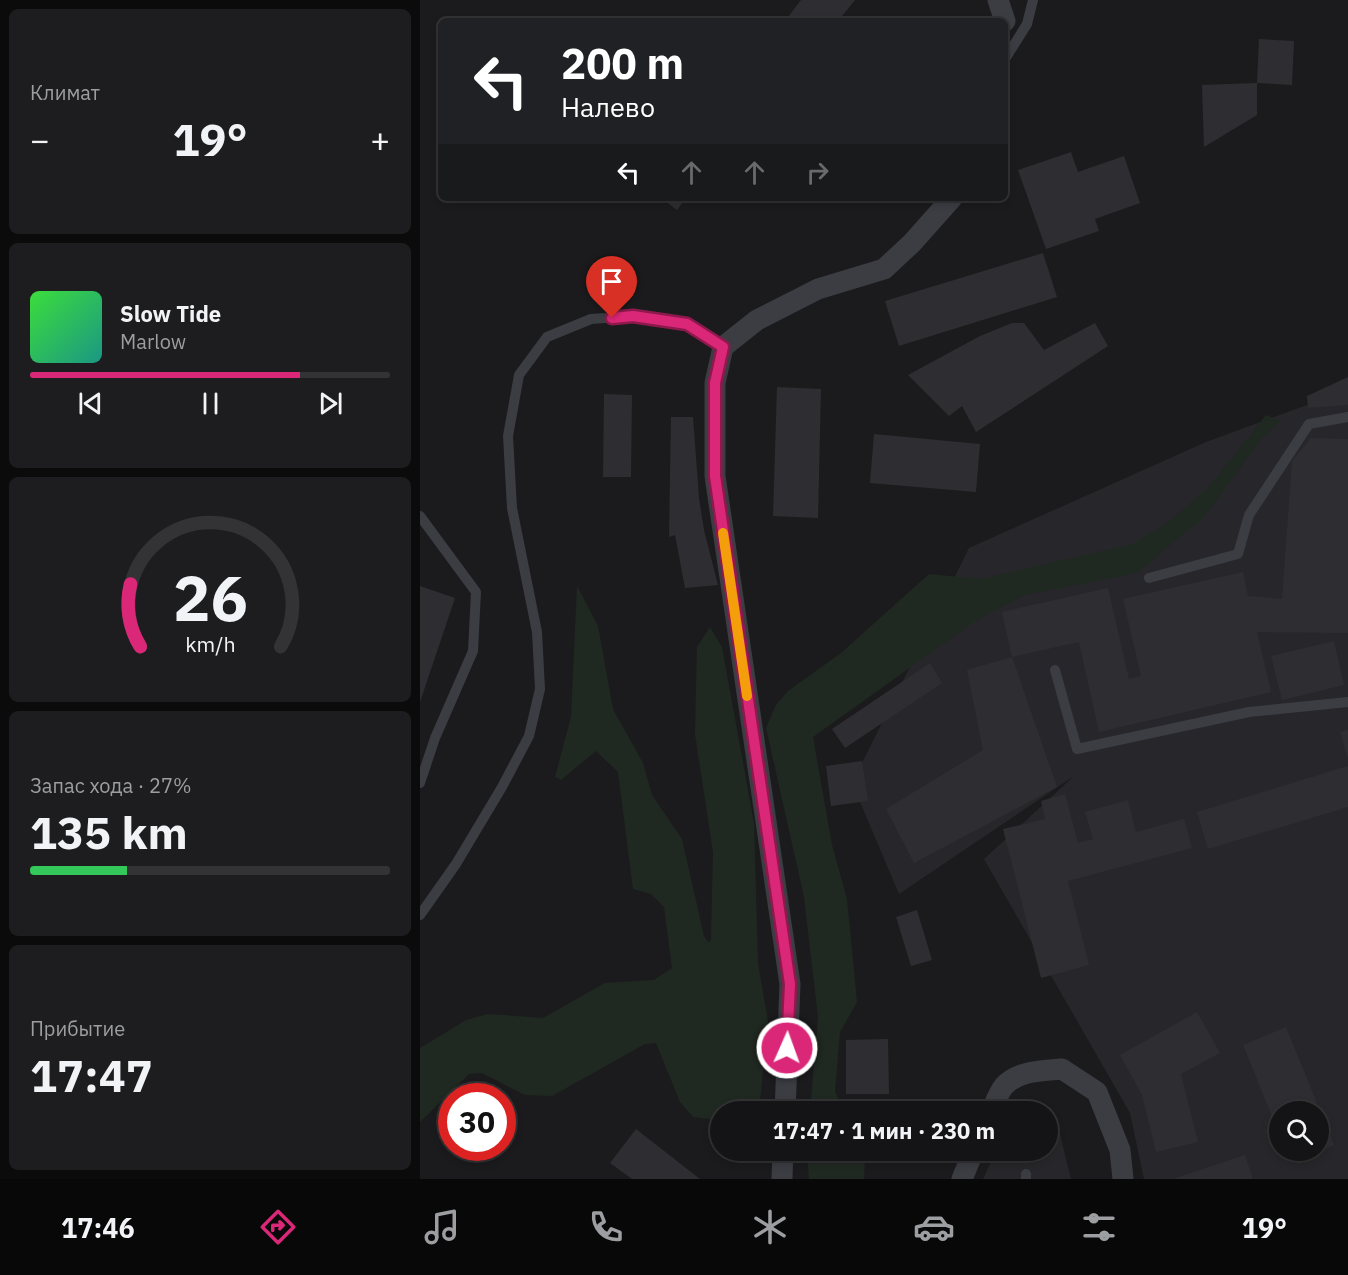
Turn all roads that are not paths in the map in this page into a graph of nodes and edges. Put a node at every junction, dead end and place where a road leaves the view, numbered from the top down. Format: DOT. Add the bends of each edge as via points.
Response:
graph roads {
  1 [pos="998,0"];
  2 [pos="1033,0"];
  3 [pos="1004,18"];
  4 [pos="1008,54"];
  5 [pos="949,201"];
  6 [pos="723,347"];
  7 [pos="1348,417"];
  8 [pos="420,516"];
  9 [pos="1149,578"];
  10 [pos="1055,670"];
  11 [pos="1348,702"];
  12 [pos="420,783"];
  13 [pos="420,915"];
  14 [pos="785,1101"];
  15 [pos="996,1101"];
  16 [pos="783,1161"];
  17 [pos="969,1161"];
  18 [pos="782,1179"];
  19 [pos="962,1179"];
  20 [pos="1123,1179"];
  1 -- 3 [label="street"];
  2 -- 4 [label="lane" via="1027,24"];
  5 -- 6 [label="street" via="884,269 818,290 757,320"];
  6 -- 13 [label="lane" via="687,324 633,316 591,319 547,337 519,375 508,436 512,508 537,632 540,689 529,736 502,787"];
  6 -- 14 [label="street" via="715,383 715,476 790,984"];
  7 -- 9 [label="lane" via="1309,424 1248,515 1238,554"];
  8 -- 12 [label="lane" via="476,592 473,651"];
  10 -- 11 [label="lane" via="1077,749 1249,712"];
  15 -- 20 [label="street" via="1003,1087 1024,1073 1062,1069 1097,1092 1120,1150"];
  16 -- 18 [label="street"];
  17 -- 19 [label="street"];
}
